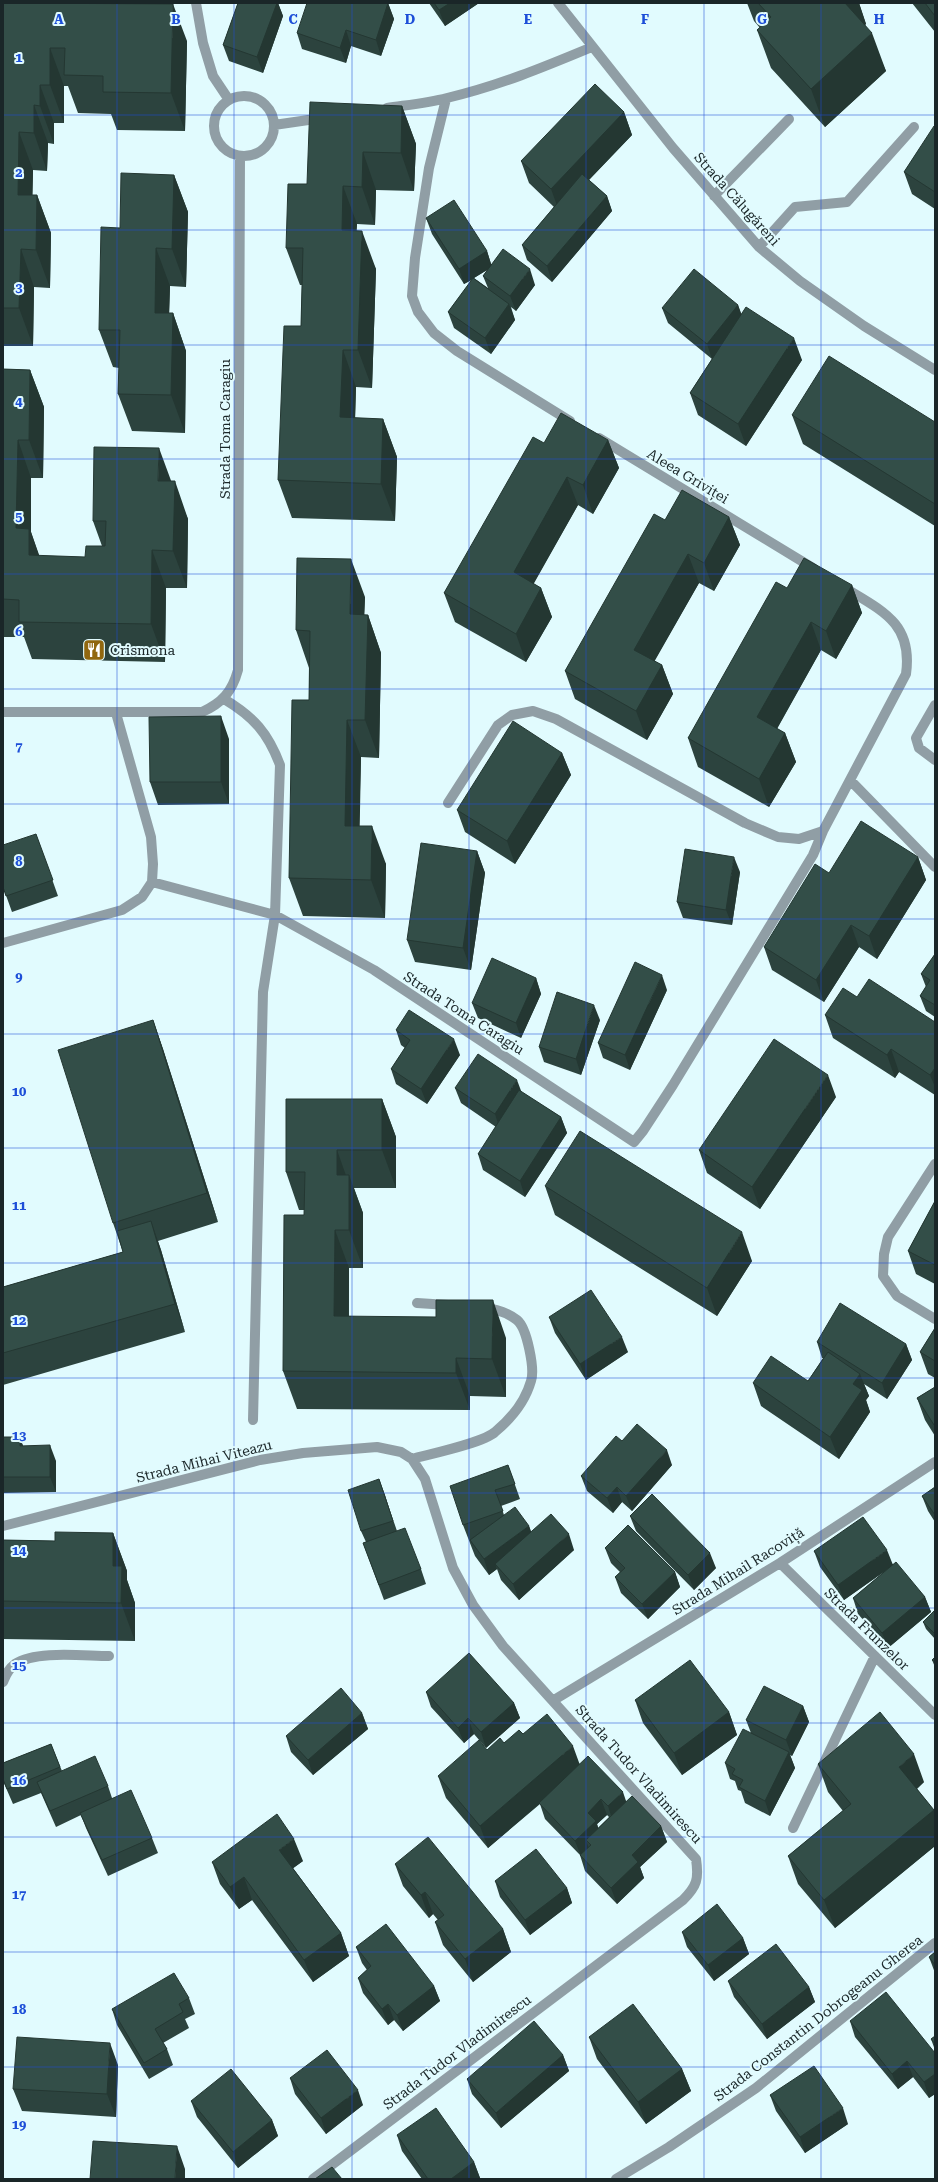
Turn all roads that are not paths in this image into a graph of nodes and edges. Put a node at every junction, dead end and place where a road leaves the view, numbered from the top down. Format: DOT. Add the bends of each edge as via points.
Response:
graph roads {
  1 [pos="196,3"];
  2 [pos="558,3"];
  3 [pos="592,47"];
  4 [pos="446,99"];
  5 [pos="229,100"];
  6 [pos="376,110"];
  7 [pos="329,117"];
  8 [pos="789,119"];
  9 [pos="274,125"];
  10 [pos="914,127"];
  11 [pos="240,156"];
  12 [pos="714,196"];
  13 [pos="759,247"];
  14 [pos="935,370"];
  15 [pos="578,426"];
  16 [pos="592,434"];
  17 [pos="820,573"];
  18 [pos="834,581"];
  19 [pos="224,699"];
  20 [pos="935,705"];
  21 [pos="3,712"];
  22 [pos="116,713"];
  23 [pos="935,760"];
  24 [pos="850,780"];
  25 [pos="448,803"];
  26 [pos="823,831"];
  27 [pos="935,868"];
  28 [pos="152,882"];
  29 [pos="275,915"];
  30 [pos="3,942"];
  31 [pos="935,1164"];
  32 [pos="417,1303"];
  33 [pos="462,1306"];
  34 [pos="476,1308"];
  35 [pos="935,1319"];
  36 [pos="253,1420"];
  37 [pos="412,1460"];
  38 [pos="935,1462"];
  39 [pos="3,1526"];
  40 [pos="780,1563"];
  41 [pos="109,1656"];
  42 [pos="875,1656"];
  43 [pos="3,1682"];
  44 [pos="554,1700"];
  45 [pos="935,1715"];
  46 [pos="793,1828"];
  47 [pos="935,1943"];
  48 [pos="313,2179"];
  49 [pos="616,2179"];
  1 -- 5 [label="street" via="203,43 213,76"];
  2 -- 3 [label="street, Strada Călugăreni"];
  3 -- 4 [label="street" via="529,74"];
  3 -- 12 [label="street, Strada Călugăreni"];
  4 -- 6 [label="street"];
  4 -- 15 [label="street" via="421,211 412,279 412,296 418,312 434,332 456,351"];
  5 -- 9 [label="street" via="248,97 258,100 272,115"];
  5 -- 11 [label="street" via="216,114 214,132 224,149"];
  7 -- 9 [label="street"];
  8 -- 12 [label="street"];
  9 -- 11 [label="street" via="273,136 268,145 251,156"];
  10 -- 13 [label="street" via="847,202 795,207"];
  11 -- 19 [label="street, Strada Toma Caragiu" via="238,670 234,685"];
  12 -- 13 [label="street, Strada Călugăreni"];
  13 -- 14 [label="street, Strada Călugăreni" via="806,286"];
  16 -- 17 [label="street, Aleea Griviței"];
  18 -- 24 [label="street" via="892,619 905,638 908,656 906,674"];
  19 -- 22 [label="street, Strada Toma Caragiu" via="202,712"];
  19 -- 29 [label="street" via="241,709 258,724 272,743 280,765"];
  20 -- 23 [label="street" via="916,738 919,748"];
  21 -- 22 [label="street, Strada Toma Caragiu"];
  22 -- 28 [label="street" via="151,838"];
  24 -- 26 [label="street"];
  24 -- 27 [label="street"];
  25 -- 26 [label="street" via="498,725 512,715 533,711 556,719 745,823 778,837 799,839"];
  26 -- 29 [label="street, Strada Toma Caragiu" via="813,855 673,1085 634,1142 374,970"];
  28 -- 29 [label="street, Strada Toma Caragiu"];
  28 -- 30 [label="street" via="142,897 122,910"];
  29 -- 36 [label="street" via="263,992"];
  31 -- 35 [label="street" via="888,1237 883,1276 897,1296"];
  32 -- 33 [label="street"];
  34 -- 37 [label="street" via="499,1309 518,1321 527,1340 532,1380 520,1408 494,1434"];
  37 -- 39 [label="street, Strada Mihai Viteazu" via="401,1452 377,1447 303,1453 260,1460"];
  37 -- 44 [label="street, Strada Tudor Vladimirescu" via="426,1479 453,1568 473,1605 503,1646"];
  38 -- 40 [label="street, Strada Mihail Racoviță"];
  40 -- 42 [label="street, Strada Frunzelor"];
  40 -- 44 [label="street, Strada Mihail Racoviță"];
  41 -- 43 [label="street" via="42,1656 26,1659 15,1664"];
  42 -- 45 [label="street, Strada Frunzelor"];
  42 -- 46 [label="street"];
  44 -- 48 [label="street, Strada Tudor Vladimirescu" via="696,1859 698,1875 693,1890"];
  47 -- 49 [label="street, Strada Constantin Dobrogeanu Gherea" via="756,2088 669,2147"];
}
